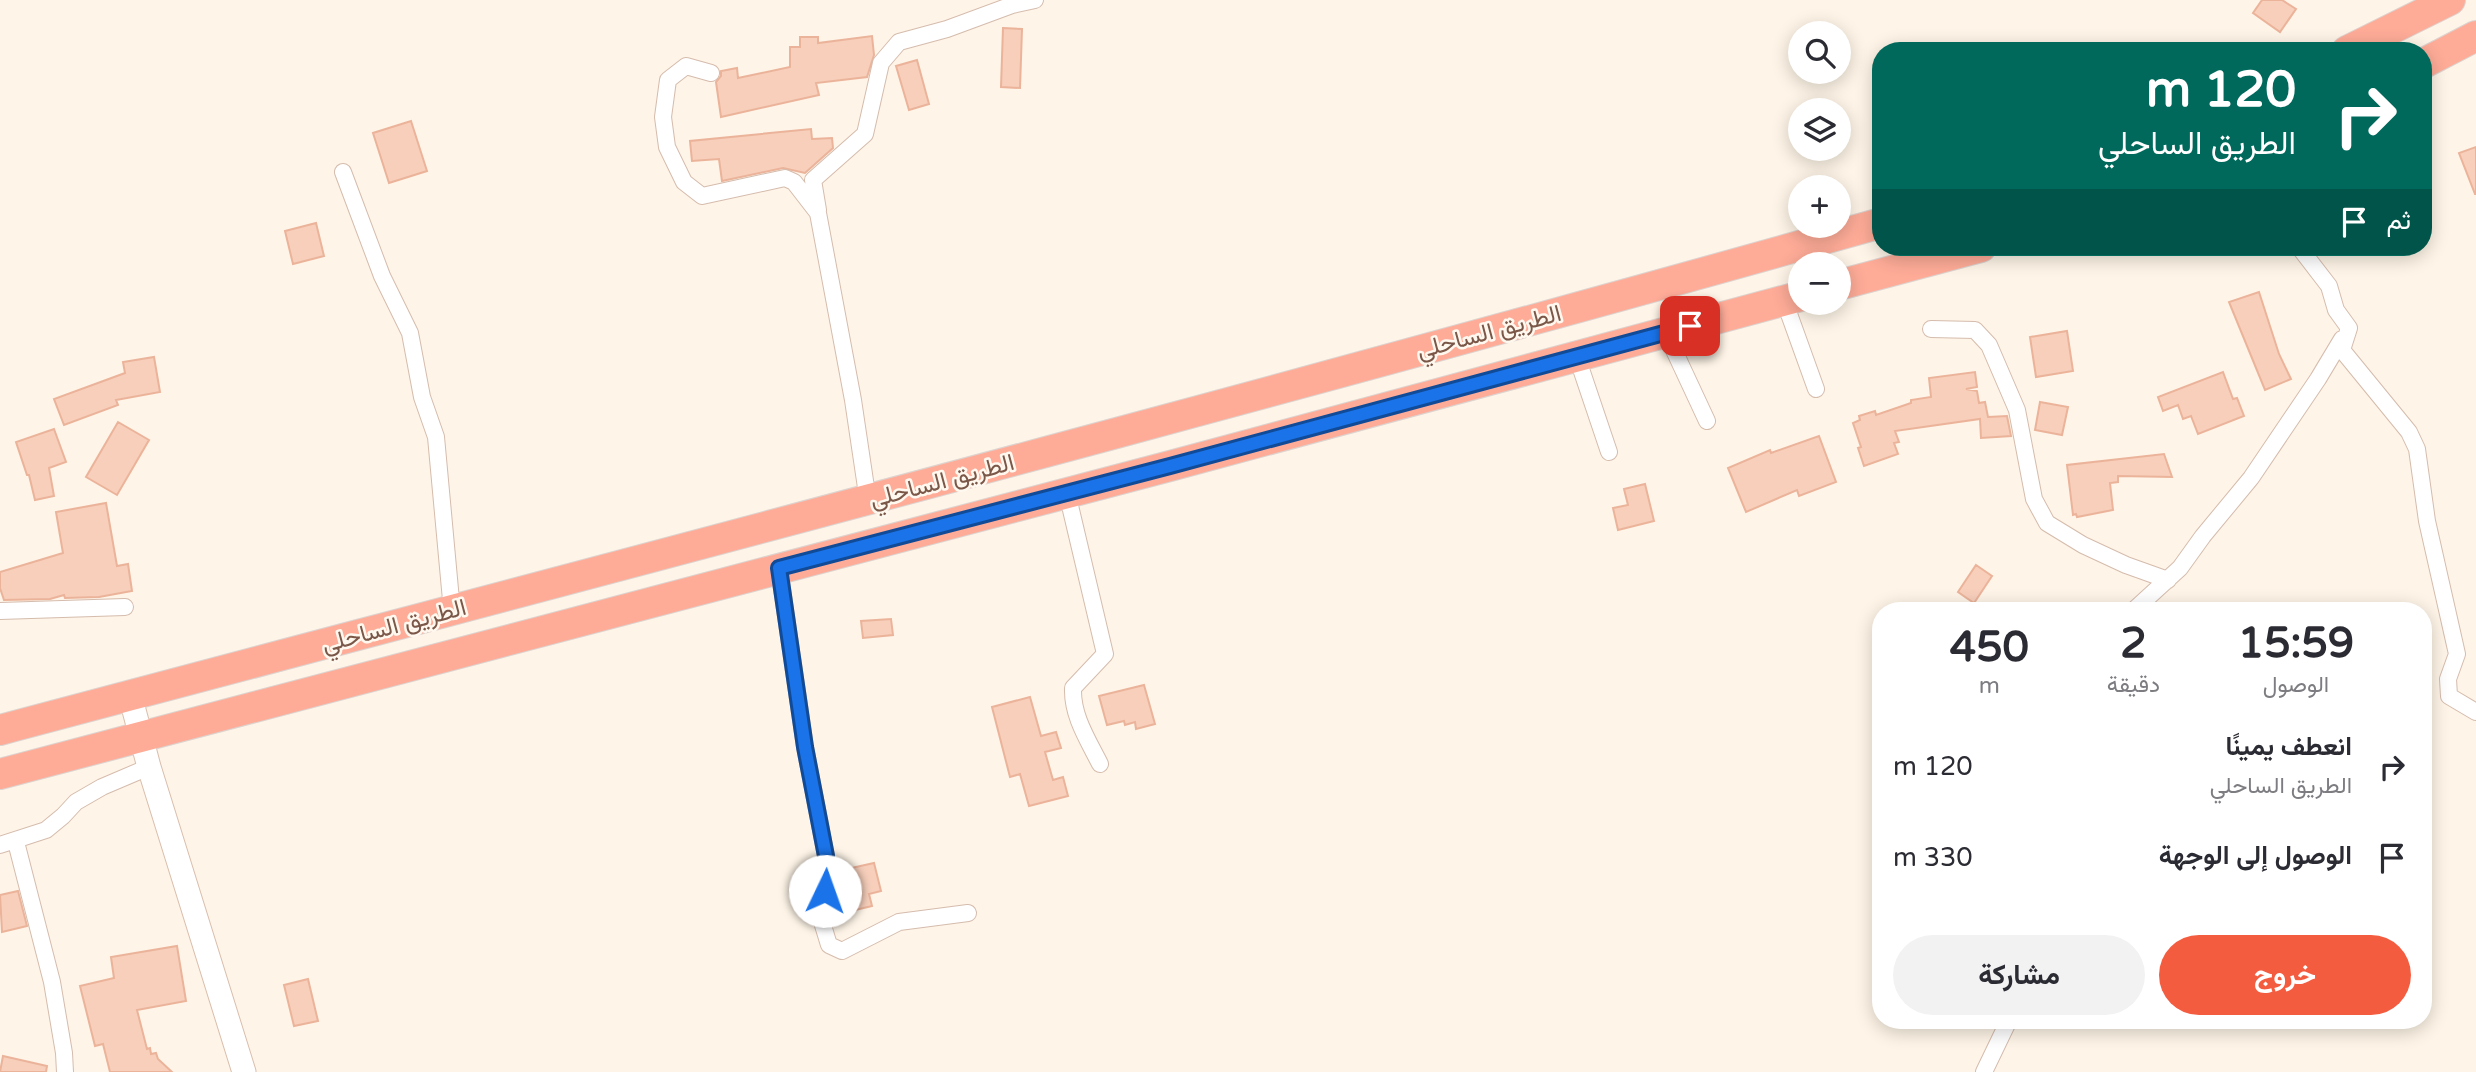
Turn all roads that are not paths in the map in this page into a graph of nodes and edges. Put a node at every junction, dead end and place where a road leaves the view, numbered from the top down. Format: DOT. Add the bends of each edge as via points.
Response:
graph roads {
  1 [pos="1035,0"];
  2 [pos="2450,0"];
  3 [pos="2476,36"];
  4 [pos="2365,42"];
  5 [pos="2432,59"];
  6 [pos="711,73"];
  7 [pos="343,172"];
  8 [pos="818,213"];
  9 [pos="1872,226"];
  10 [pos="1948,256"];
  11 [pos="2306,256"];
  12 [pos="1851,282"];
  13 [pos="1788,299"];
  14 [pos="1797,315"];
  15 [pos="2348,328"];
  16 [pos="1931,329"];
  17 [pos="1667,333"];
  18 [pos="1577,357"];
  19 [pos="1816,389"];
  20 [pos="1707,421"];
  21 [pos="1609,452"];
  22 [pos="1067,493"];
  23 [pos="868,501"];
  24 [pos="779,568"];
  25 [pos="2168,580"];
  26 [pos="2143,602"];
  27 [pos="125,607"];
  28 [pos="0,611"];
  29 [pos="452,611"];
  30 [pos="130,695"];
  31 [pos="2476,712"];
  32 [pos="0,730"];
  33 [pos="141,737"];
  34 [pos="1100,764"];
  35 [pos="149,768"];
  36 [pos="0,774"];
  37 [pos="8,844"];
  38 [pos="968,913"];
  39 [pos="2005,1029"];
  40 [pos="242,1071"];
  41 [pos="65,1072"];
  42 [pos="1984,1072"];
  1 -- 8 [label="street" via="899,42 881,63 865,134 813,180"];
  2 -- 4 [label="highway"];
  3 -- 5 [label="highway"];
  6 -- 8 [label="street" via="686,66 668,80 663,117 667,147 684,182 702,196 785,178 794,182"];
  7 -- 29 [label="street" via="410,333 422,397 436,438"];
  8 -- 23 [label="street"];
  9 -- 23 [label="highway, الطريق الساحلي"];
  10 -- 12 [label="highway"];
  11 -- 15 [label="street" via="2329,286 2336,310"];
  13 -- 17 [label="highway, الطريق الساحلي"];
  14 -- 19 [label="street"];
  15 -- 25 [label="street" via="2251,478"];
  15 -- 31 [label="street" via="2342,350 2409,432 2417,449 2427,521 2457,654 2448,679 2449,696"];
  16 -- 25 [label="street" via="1975,330 1989,345 2017,410 2034,499 2048,523 2082,545"];
  17 -- 18 [label="highway, الطريق الساحلي"];
  17 -- 20 [label="street"];
  18 -- 21 [label="street"];
  18 -- 22 [label="highway, الطريق الساحلي"];
  22 -- 24 [label="highway, الطريق الساحلي"];
  22 -- 34 [label="street" via="1105,654 1073,688 1073,703"];
  23 -- 29 [label="highway, الطريق الساحلي"];
  24 -- 33 [label="highway, الطريق الساحلي"];
  24 -- 38 [label="street" via="826,856 822,922 829,945 842,951 899,922"];
  25 -- 26 [label="street"];
  27 -- 28 [label="street"];
  29 -- 30 [label="highway, الطريق الساحلي"];
  30 -- 32 [label="highway, الطريق الساحلي"];
  30 -- 33 [label="street"];
  33 -- 35 [label="street"];
  33 -- 36 [label="highway, الطريق الساحلي"];
  35 -- 37 [label="street" via="76,802 46,830"];
  35 -- 40 [label="street"];
  37 -- 41 [label="street" via="52,982"];
  39 -- 42 [label="street"];
}
